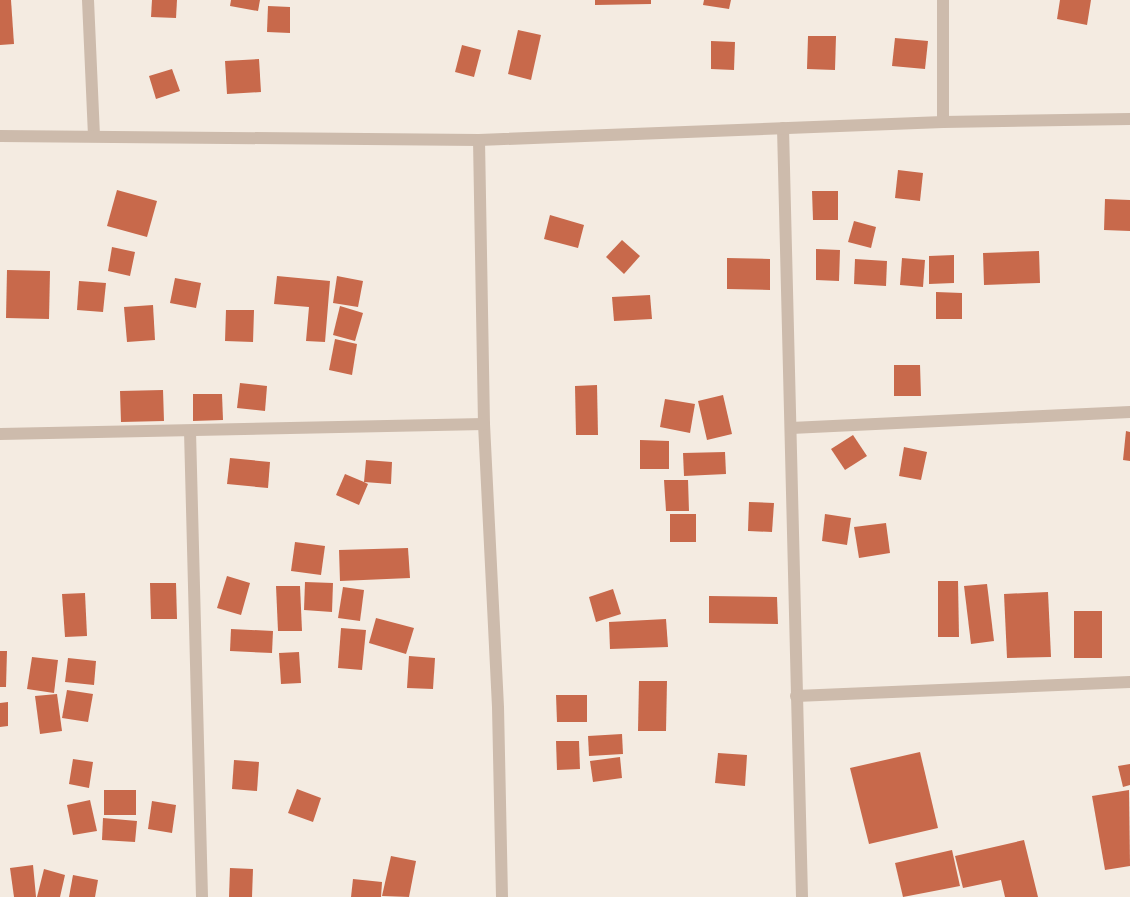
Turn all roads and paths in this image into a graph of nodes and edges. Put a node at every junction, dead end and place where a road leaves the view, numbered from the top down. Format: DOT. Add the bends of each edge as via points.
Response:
graph roads {
  1 [pos="88,0"];
  2 [pos="943,0"];
  3 [pos="1130,119"];
  4 [pos="943,122"];
  5 [pos="782,128"];
  6 [pos="0,136"];
  7 [pos="94,136"];
  8 [pos="479,140"];
  9 [pos="1130,412"];
  10 [pos="484,424"];
  11 [pos="791,428"];
  12 [pos="190,431"];
  13 [pos="0,434"];
  14 [pos="1130,682"];
  15 [pos="796,696"];
  16 [pos="202,897"];
  17 [pos="502,897"];
  18 [pos="802,897"];
  1 -- 7 [label="street"];
  2 -- 4 [label="street"];
  3 -- 4 [label="street"];
  4 -- 5 [label="street"];
  5 -- 8 [label="street"];
  5 -- 11 [label="street"];
  6 -- 7 [label="street"];
  7 -- 8 [label="street"];
  8 -- 10 [label="street"];
  9 -- 11 [label="street"];
  10 -- 12 [label="street"];
  10 -- 17 [label="street" via="498,707"];
  11 -- 15 [label="street"];
  12 -- 13 [label="street"];
  12 -- 16 [label="street"];
  14 -- 15 [label="street"];
  15 -- 18 [label="street"];
}
